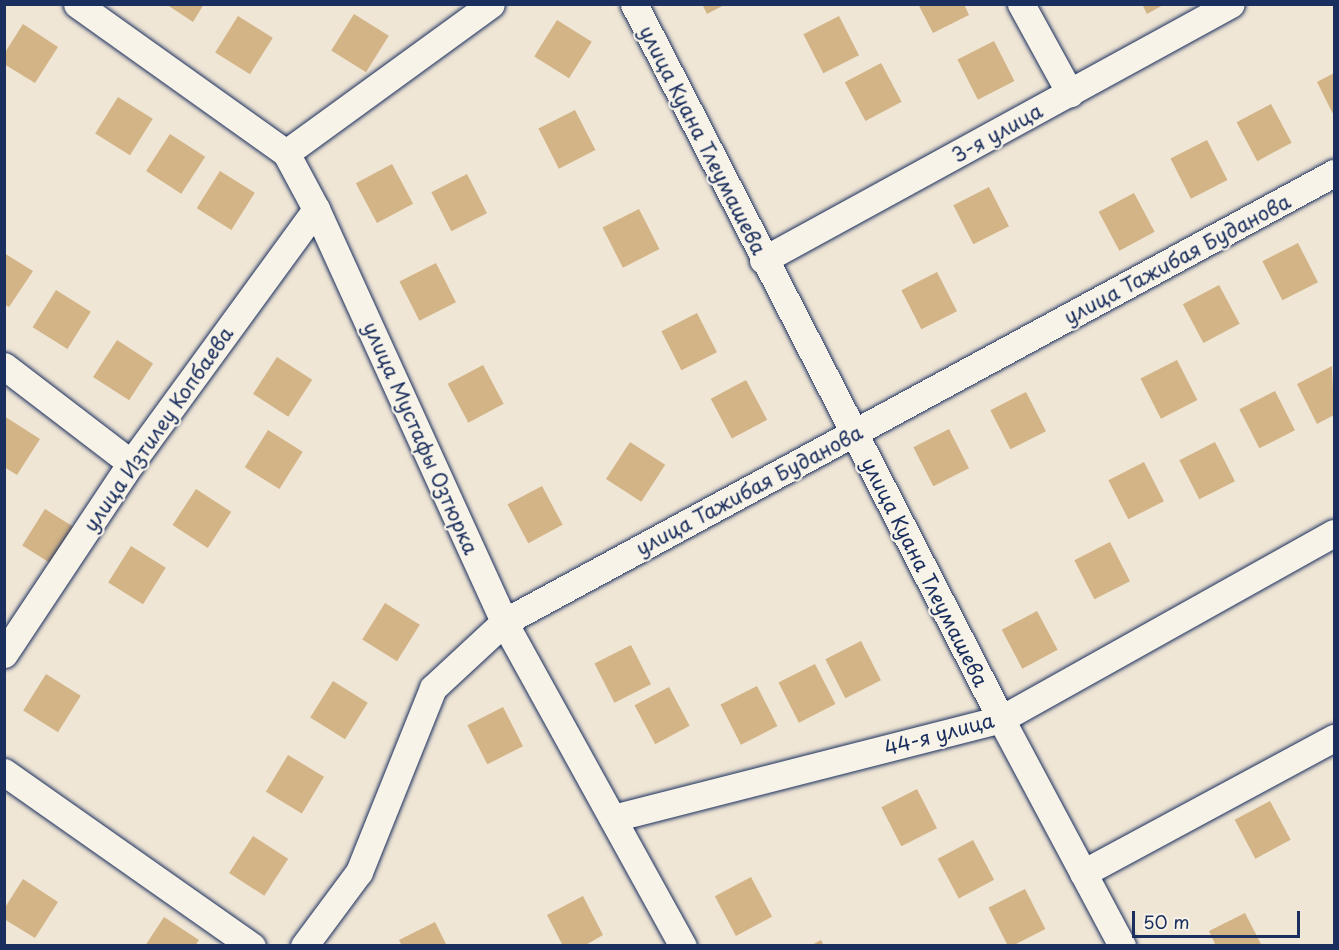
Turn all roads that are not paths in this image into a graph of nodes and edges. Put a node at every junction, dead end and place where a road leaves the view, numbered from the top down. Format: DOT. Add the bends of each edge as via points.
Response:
graph roads {
  1 [pos="77,4"];
  2 [pos="491,4"];
  3 [pos="634,4"];
  4 [pos="1021,4"];
  5 [pos="1231,4"];
  6 [pos="1070,93"];
  7 [pos="286,153"];
  8 [pos="1335,173"];
  9 [pos="316,209"];
  10 [pos="763,260"];
  11 [pos="4,366"];
  12 [pos="854,433"];
  13 [pos="131,463"];
  14 [pos="1335,534"];
  15 [pos="504,622"];
  16 [pos="4,654"];
  17 [pos="1000,719"];
  18 [pos="1335,738"];
  19 [pos="4,772"];
  20 [pos="613,818"];
  21 [pos="1083,873"];
  22 [pos="252,945"];
  23 [pos="304,945"];
  24 [pos="683,945"];
  25 [pos="1122,945"];
  1 -- 7 [label="street, улица Мустафы Озтюрка"];
  2 -- 7 [label="street"];
  3 -- 10 [label="street, улица Куана Тлеумашева"];
  4 -- 6 [label="street"];
  5 -- 6 [label="street, 3-я улица"];
  6 -- 10 [label="street, 3-я улица"];
  7 -- 9 [label="street, улица Мустафы Озтюрка"];
  8 -- 12 [label="street, улица Тажибая Буданова"];
  9 -- 13 [label="street, улица Изтилеу Копбаева"];
  9 -- 15 [label="street, улица Мустафы Озтюрка"];
  10 -- 12 [label="street, улица Куана Тлеумашева"];
  11 -- 13 [label="street"];
  12 -- 15 [label="street, улица Тажибая Буданова"];
  12 -- 17 [label="street, улица Куана Тлеумашева"];
  13 -- 16 [label="street, улица Изтилеу Копбаева"];
  14 -- 17 [label="street, 44-я улица"];
  15 -- 20 [label="street, улица Мустафы Озтюрка"];
  15 -- 23 [label="street, улица Тажибая Буданова" via="433,688 359,872"];
  17 -- 20 [label="street, 44-я улица"];
  17 -- 21 [label="street, улица Куана Тлеумашева"];
  18 -- 21 [label="street"];
  19 -- 22 [label="street"];
  20 -- 24 [label="street, улица Мустафы Озтюрка"];
  21 -- 25 [label="street, улица Куана Тлеумашева"];
}
